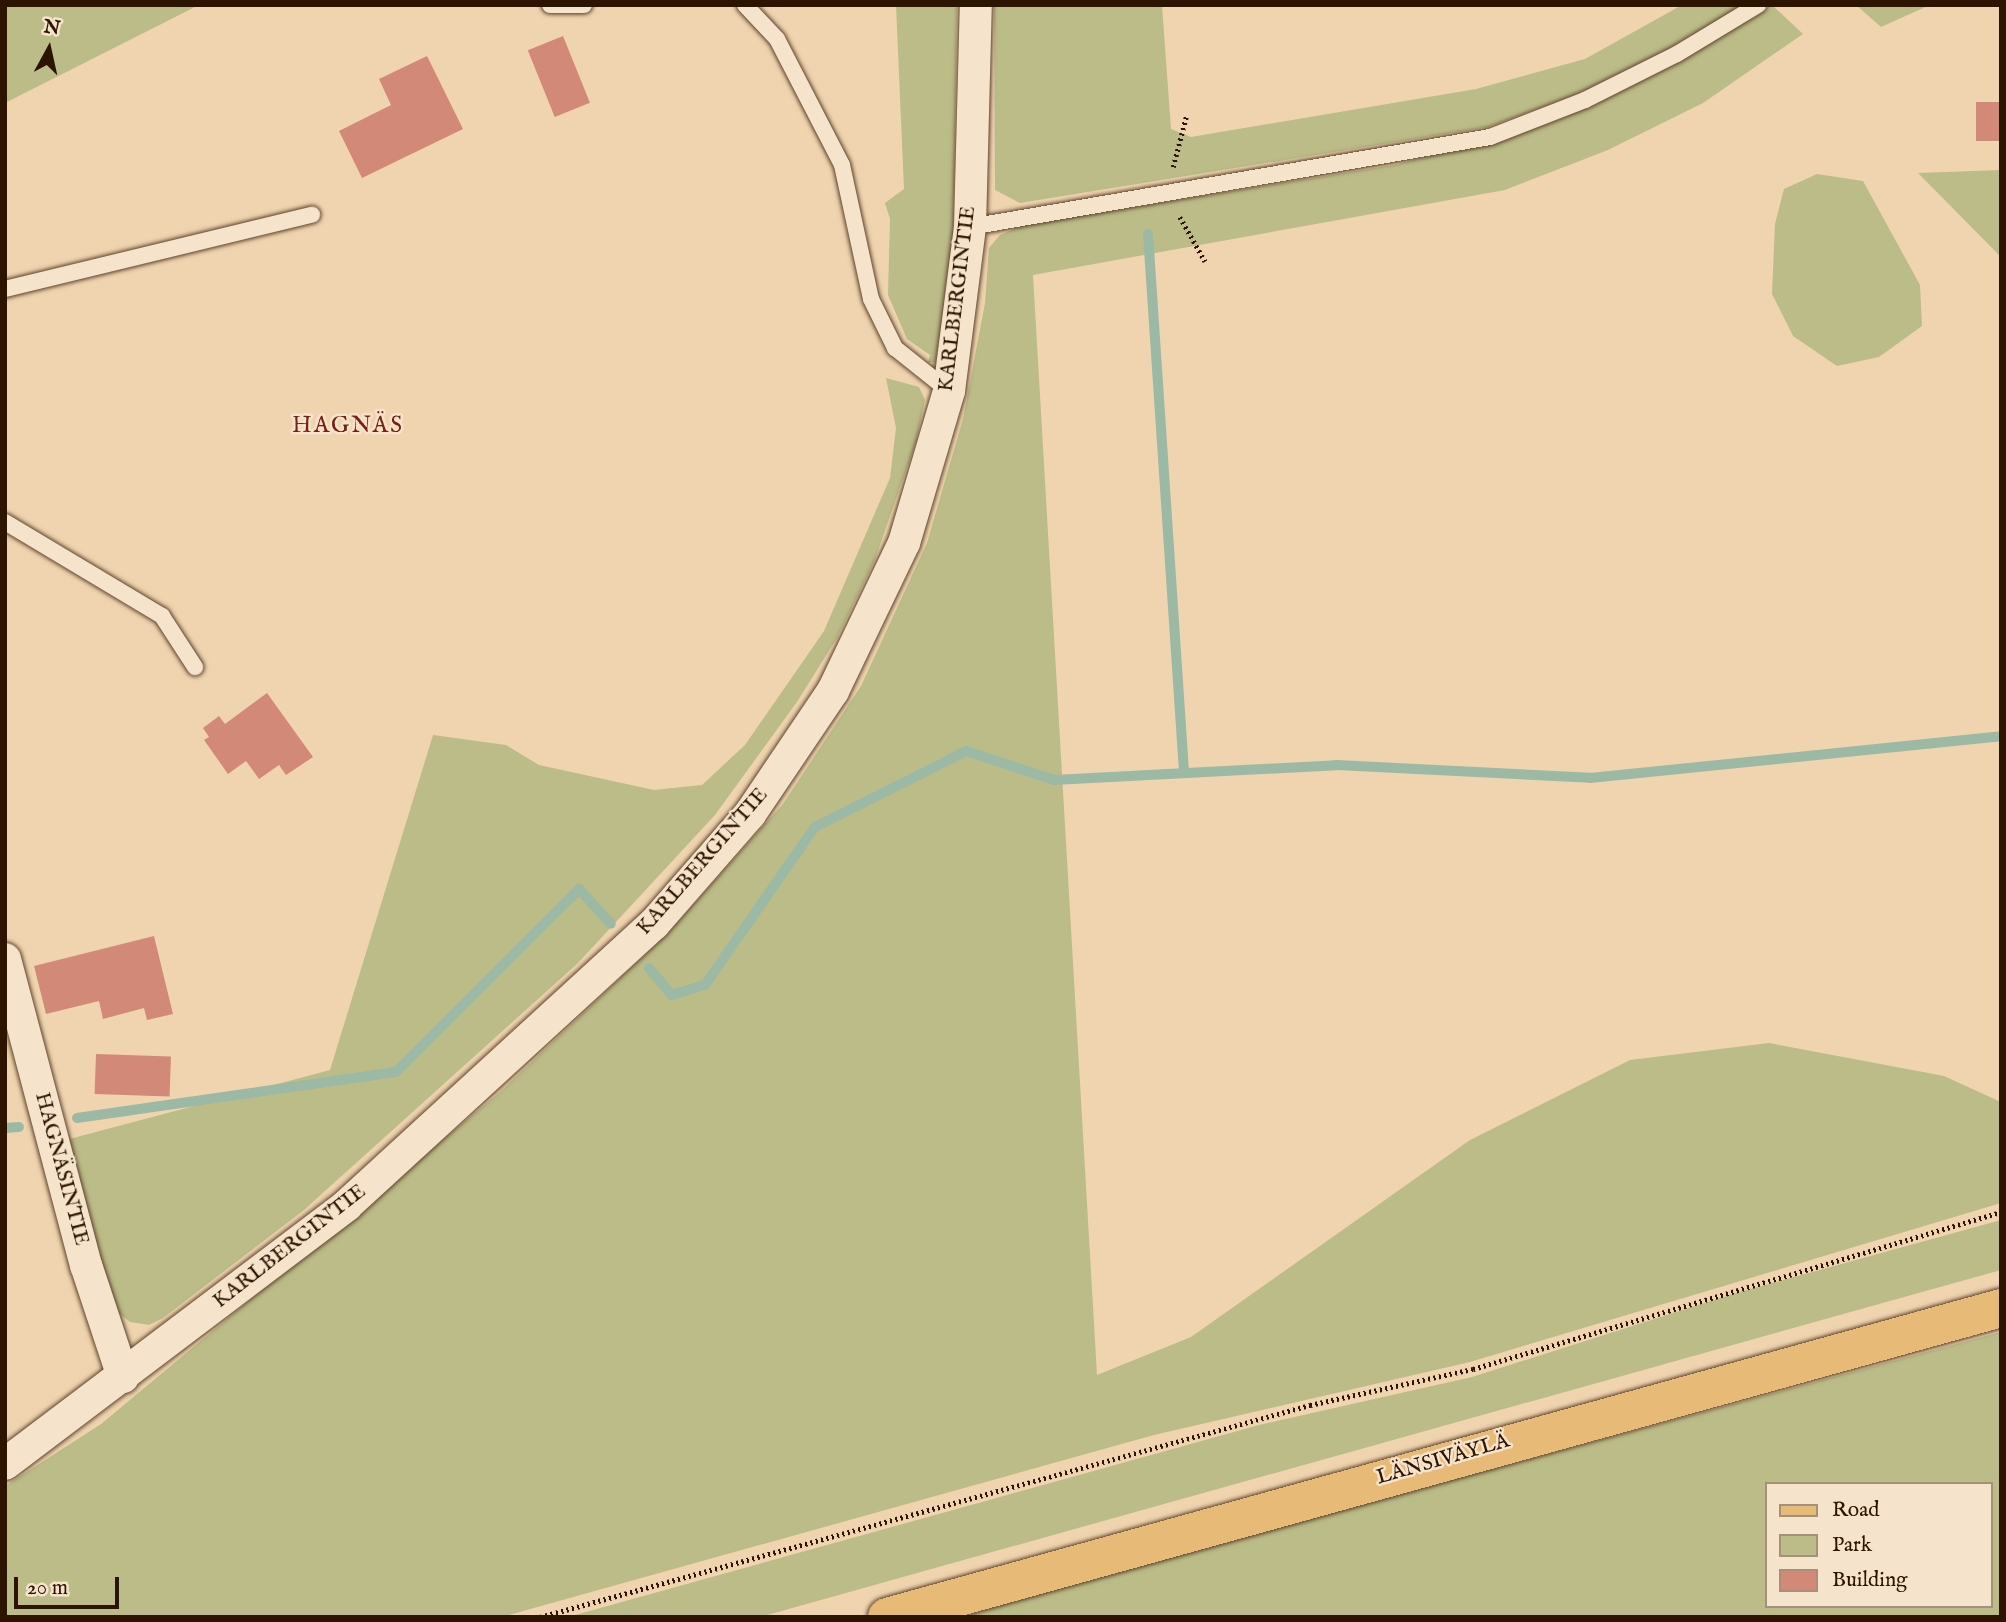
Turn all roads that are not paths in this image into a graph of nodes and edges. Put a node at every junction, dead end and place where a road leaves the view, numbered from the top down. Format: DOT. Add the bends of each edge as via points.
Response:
graph roads {
  1 [pos="550,5"];
  2 [pos="584,5"];
  3 [pos="745,5"];
  4 [pos="976,5"];
  5 [pos="1758,5"];
  6 [pos="312,215"];
  7 [pos="970,227"];
  8 [pos="5,289"];
  9 [pos="949,391"];
  10 [pos="5,522"];
  11 [pos="195,667"];
  12 [pos="5,959"];
  13 [pos="2001,1308"];
  14 [pos="123,1377"];
  15 [pos="5,1464"];
  16 [pos="887,1617"];
  1 -- 2 [label="lane"];
  3 -- 9 [label="lane" via="777,39 842,165 871,299 895,348"];
  4 -- 7 [label="street, KARLBERGINTIE"];
  5 -- 7 [label="lane" via="1585,100 1490,137"];
  6 -- 8 [label="lane"];
  7 -- 9 [label="street, KARLBERGINTIE"];
  9 -- 14 [label="street, KARLBERGINTIE" via="904,543 833,691 750,814 654,924 347,1205"];
  10 -- 11 [label="lane" via="162,616"];
  12 -- 14 [label="street, HAGNÄSINTIE" via="86,1265"];
  13 -- 16 [label="main road, LÄNSIVÄYLÄ"];
  14 -- 15 [label="street, KARLBERGINTIE"];
}
